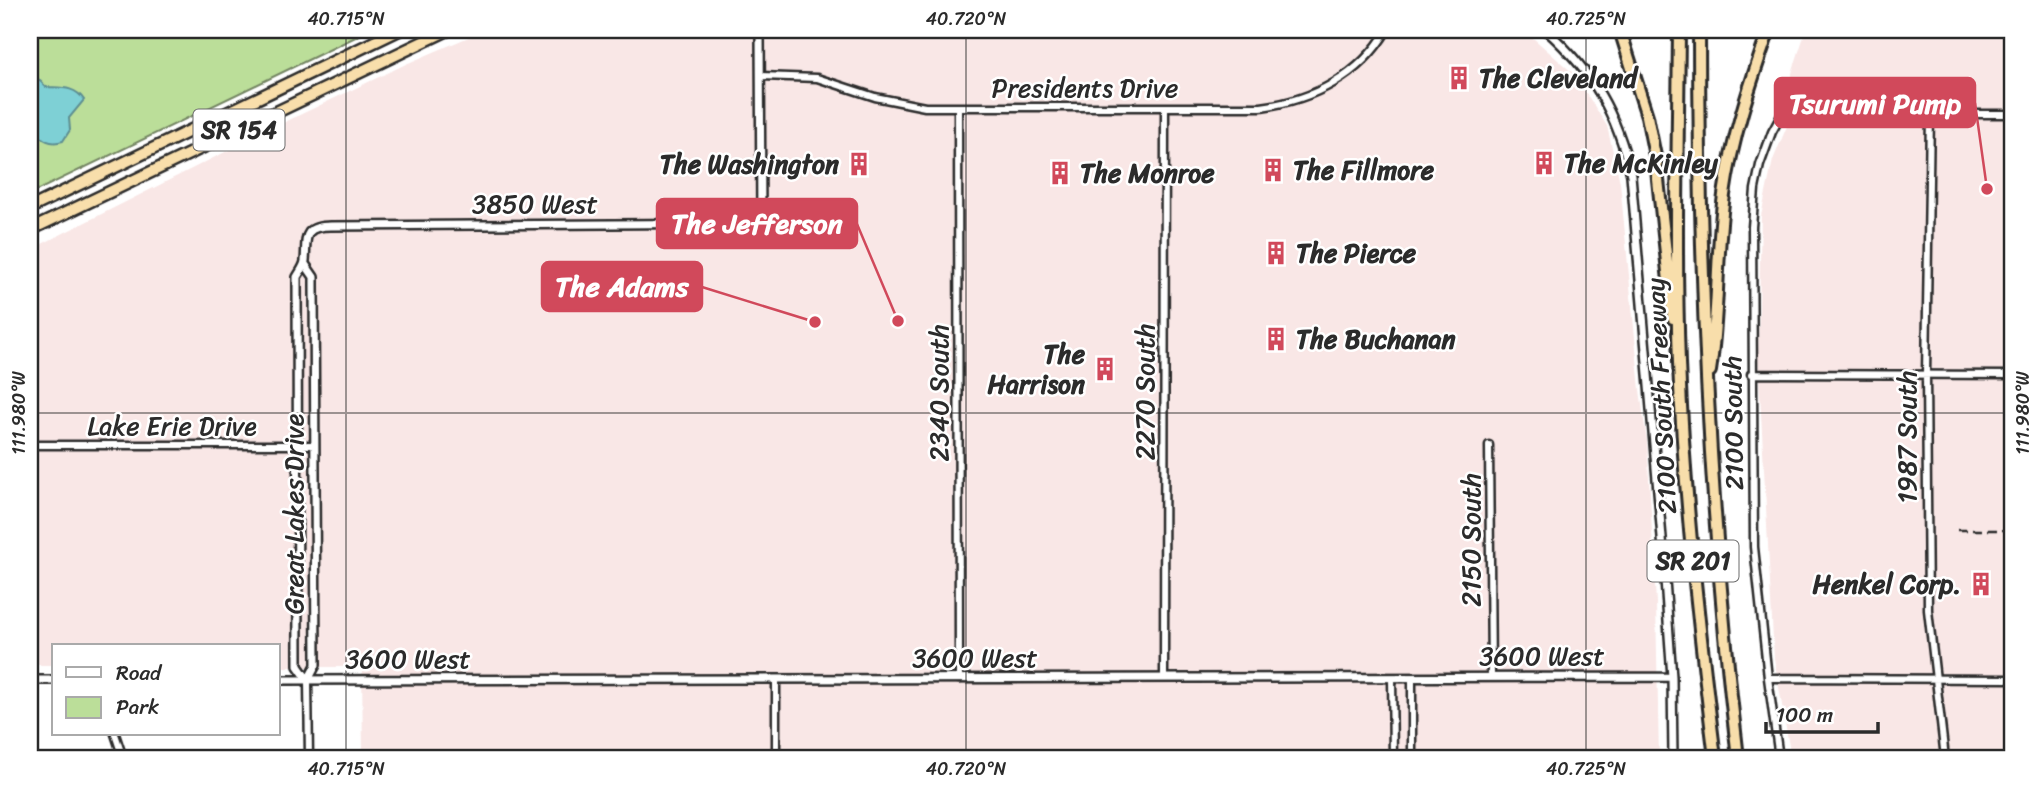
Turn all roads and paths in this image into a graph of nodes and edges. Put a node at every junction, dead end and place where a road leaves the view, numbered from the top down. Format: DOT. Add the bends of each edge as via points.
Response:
graph roads {
  1 [pos="399,30"];
  2 [pos="448,30"];
  3 [pos="760,30"];
  4 [pos="1387,30"];
  5 [pos="1546,30"];
  6 [pos="1620,30"];
  7 [pos="1679,30"];
  8 [pos="1699,30"];
  9 [pos="1769,30"];
  10 [pos="761,76"];
  11 [pos="958,107"];
  12 [pos="1165,107"];
  13 [pos="1930,114"];
  14 [pos="2012,114"];
  15 [pos="30,208"];
  16 [pos="30,230"];
  17 [pos="310,231"];
  18 [pos="305,264"];
  19 [pos="1679,363"];
  20 [pos="1751,374"];
  21 [pos="1926,375"];
  22 [pos="2012,375"];
  23 [pos="1706,398"];
  24 [pos="30,445"];
  25 [pos="298,445"];
  26 [pos="314,445"];
  27 [pos="1489,445"];
  28 [pos="1491,677"];
  29 [pos="1672,677"];
  30 [pos="1164,678"];
  31 [pos="1392,678"];
  32 [pos="1412,678"];
  33 [pos="1768,678"];
  34 [pos="776,679"];
  35 [pos="959,679"];
  36 [pos="1934,679"];
  37 [pos="2012,679"];
  38 [pos="30,680"];
  39 [pos="52,680"];
  40 [pos="280,680"];
  41 [pos="308,680"];
  42 [pos="115,736"];
  43 [pos="120,757"];
  44 [pos="309,758"];
  45 [pos="776,758"];
  46 [pos="1394,758"];
  47 [pos="1412,758"];
  48 [pos="1673,758"];
  49 [pos="1715,758"];
  50 [pos="1738,758"];
  51 [pos="1779,758"];
  52 [pos="1945,758"];
  1 -- 15 [label="highway, SR 154"];
  2 -- 16 [label="highway, SR 154"];
  3 -- 10 [label="street"];
  4 -- 12 [label="street, Presidents Drive" via="1353,71 1301,98 1261,107"];
  5 -- 29 [label="street" via="1594,82 1611,112 1631,175"];
  6 -- 19 [label="highway" via="1657,161"];
  7 -- 19 [label="highway, 2100 South Freeway / SR 201"];
  8 -- 23 [label="highway, 2100 South Freeway / SR 201"];
  9 -- 23 [label="highway" via="1743,105 1726,178"];
  10 -- 11 [label="street, Presidents Drive" via="817,78 902,104"];
  10 -- 17 [label="street, 3850 West" via="761,223 318,226"];
  11 -- 12 [label="street, Presidents Drive"];
  11 -- 35 [label="street, 2340 South"];
  12 -- 30 [label="street, 2270 South"];
  13 -- 14 [label="street"];
  13 -- 20 [label="street, 2100 South" via="1834,114 1803,97 1785,106 1755,189"];
  13 -- 21 [label="street, 1987 South"];
  17 -- 18 [label="street, Great Lakes Drive" via="305,239"];
  18 -- 25 [label="street, Great Lakes Drive" via="297,277"];
  18 -- 26 [label="street, Great Lakes Drive" via="314,277"];
  19 -- 49 [label="highway, 2100 South Freeway / SR 201" via="1697,610"];
  20 -- 21 [label="street"];
  20 -- 33 [label="street, 2100 South" via="1754,547"];
  21 -- 22 [label="street"];
  21 -- 36 [label="street, 1987 South" via="1928,610"];
  23 -- 50 [label="highway, 2100 South Freeway / SR 201" via="1723,634"];
  24 -- 25 [label="street, Lake Erie Drive"];
  25 -- 26 [label="street, Lake Erie Drive"];
  25 -- 41 [label="street, Great Lakes Drive" via="298,666"];
  26 -- 41 [label="street, Great Lakes Drive" via="316,665"];
  27 -- 28 [label="street, 2150 South"];
  28 -- 29 [label="street, 3600 West"];
  28 -- 32 [label="street, 3600 West"];
  29 -- 48 [label="street"];
  30 -- 31 [label="street, 3600 West"];
  30 -- 35 [label="street, 3600 West"];
  31 -- 32 [label="street, 3600 West"];
  31 -- 46 [label="street"];
  32 -- 47 [label="street"];
  33 -- 36 [label="street"];
  33 -- 51 [label="street, 2100 South"];
  34 -- 35 [label="street, 3600 West"];
  34 -- 41 [label="street, 3600 West"];
  34 -- 45 [label="street"];
  36 -- 37 [label="street"];
  36 -- 52 [label="street, 1987 South"];
  38 -- 39 [label="street"];
  40 -- 41 [label="street, 3600 West"];
  41 -- 44 [label="street"];
  42 -- 43 [label="street"];
}
